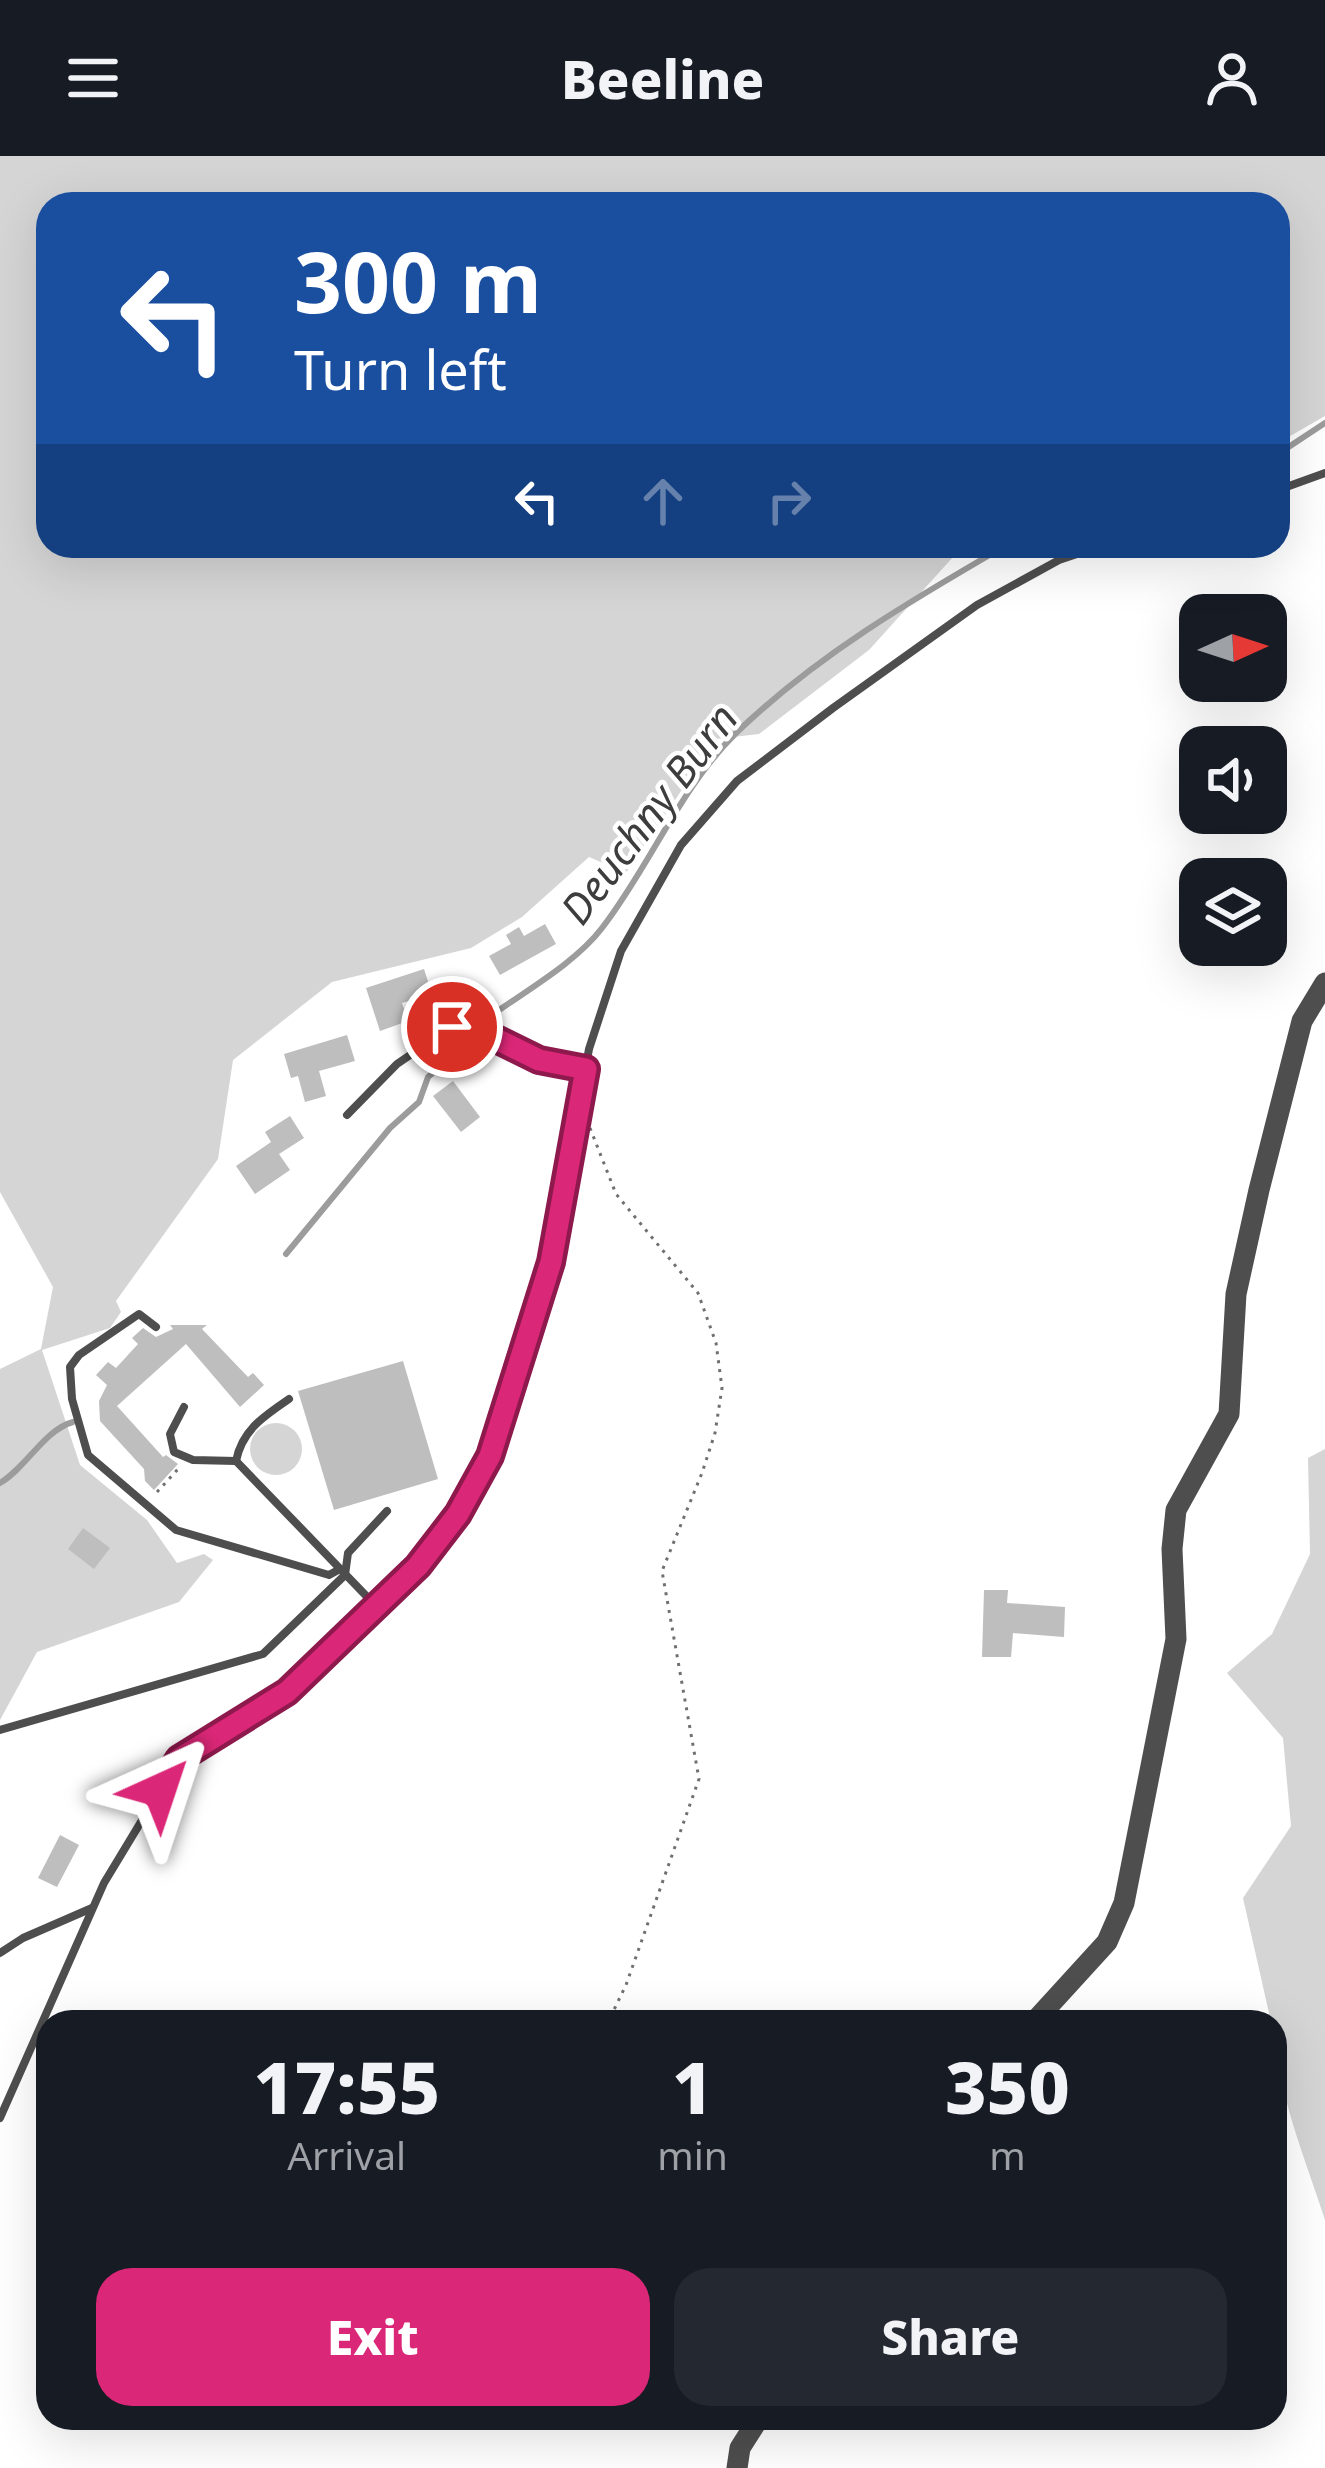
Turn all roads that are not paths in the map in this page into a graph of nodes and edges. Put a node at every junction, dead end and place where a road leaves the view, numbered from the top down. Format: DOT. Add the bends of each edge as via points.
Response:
graph roads {
  1 [pos="1325,473"];
  2 [pos="1290,486"];
  3 [pos="1065,558"];
  4 [pos="1325,983"];
  5 [pos="586,1069"];
  6 [pos="346,1115"];
  7 [pos="156,1327"];
  8 [pos="290,1399"];
  9 [pos="184,1407"];
  10 [pos="236,1461"];
  11 [pos="387,1511"];
  12 [pos="342,1572"];
  13 [pos="376,1606"];
  14 [pos="0,1730"];
  15 [pos="94,1907"];
  16 [pos="0,1953"];
  17 [pos="48,2010"];
  18 [pos="1045,2010"];
  19 [pos="36,2037"];
  20 [pos="0,2118"];
  21 [pos="751,2430"];
  22 [pos="737,2468"];
  1 -- 2 [label="lane"];
  3 -- 5 [label="lane" via="977,605 736,781 681,845 621,951"];
  4 -- 18 [label="street" via="1302,1021 1254,1211 1236,1294 1229,1414 1176,1510 1176,1639 1124,1903 1107,1942"];
  5 -- 6 [label="lane" via="539,1060 468,1025 452,1027 397,1064"];
  5 -- 13 [label="lane" via="551,1262 490,1456 458,1514"];
  7 -- 12 [label="lane" via="139,1314 70,1367 88,1455 176,1530 328,1575"];
  8 -- 10 [label="lane" via="250,1429"];
  9 -- 10 [label="lane" via="170,1434 174,1452"];
  10 -- 12 [label="lane"];
  11 -- 12 [label="lane" via="348,1553"];
  12 -- 13 [label="lane"];
  12 -- 14 [label="lane" via="263,1654"];
  13 -- 15 [label="lane" via="287,1692 179,1759"];
  15 -- 16 [label="lane"];
  15 -- 17 [label="lane"];
  19 -- 20 [label="lane"];
  21 -- 22 [label="street"];
}
